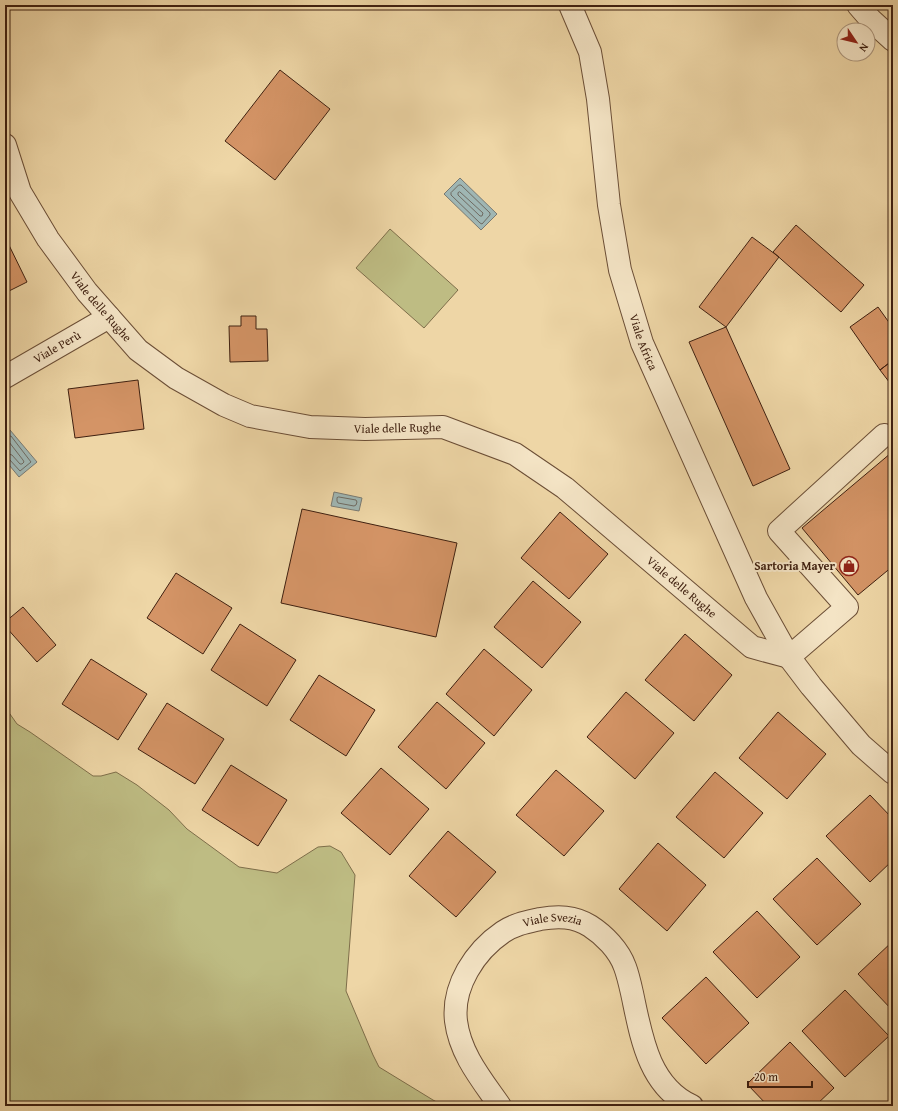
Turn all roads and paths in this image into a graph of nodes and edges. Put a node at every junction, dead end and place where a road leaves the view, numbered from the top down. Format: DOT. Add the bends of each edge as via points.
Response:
graph roads {
  1 [pos="570,5"];
  2 [pos="858,5"];
  3 [pos="893,40"];
  4 [pos="5,145"];
  5 [pos="109,317"];
  6 [pos="5,377"];
  7 [pos="884,435"];
  8 [pos="789,657"];
  9 [pos="893,773"];
  10 [pos="500,1106"];
  11 [pos="692,1106"];
  1 -- 8 [label="street, Viale Africa" via="590,52 620,270 642,343 756,598"];
  2 -- 3 [label="street"];
  4 -- 5 [label="street, Viale delle Rughe" via="20,192 48,239"];
  5 -- 6 [label="street, Viale Perù"];
  5 -- 8 [label="street, Viale delle Rughe" via="138,350 176,378 224,405 250,416 310,427 443,427 515,454 565,488 752,647"];
  7 -- 8 [label="street" via="779,531 847,606"];
  8 -- 9 [label="street" via="861,745"];
  10 -- 11 [label="street, Viale Svezia" via="465,1053 456,1021 459,988 471,964 488,944 503,932 526,922 557,917 573,919 590,926 614,948 625,966 644,1047 652,1065 668,1088"];
}
